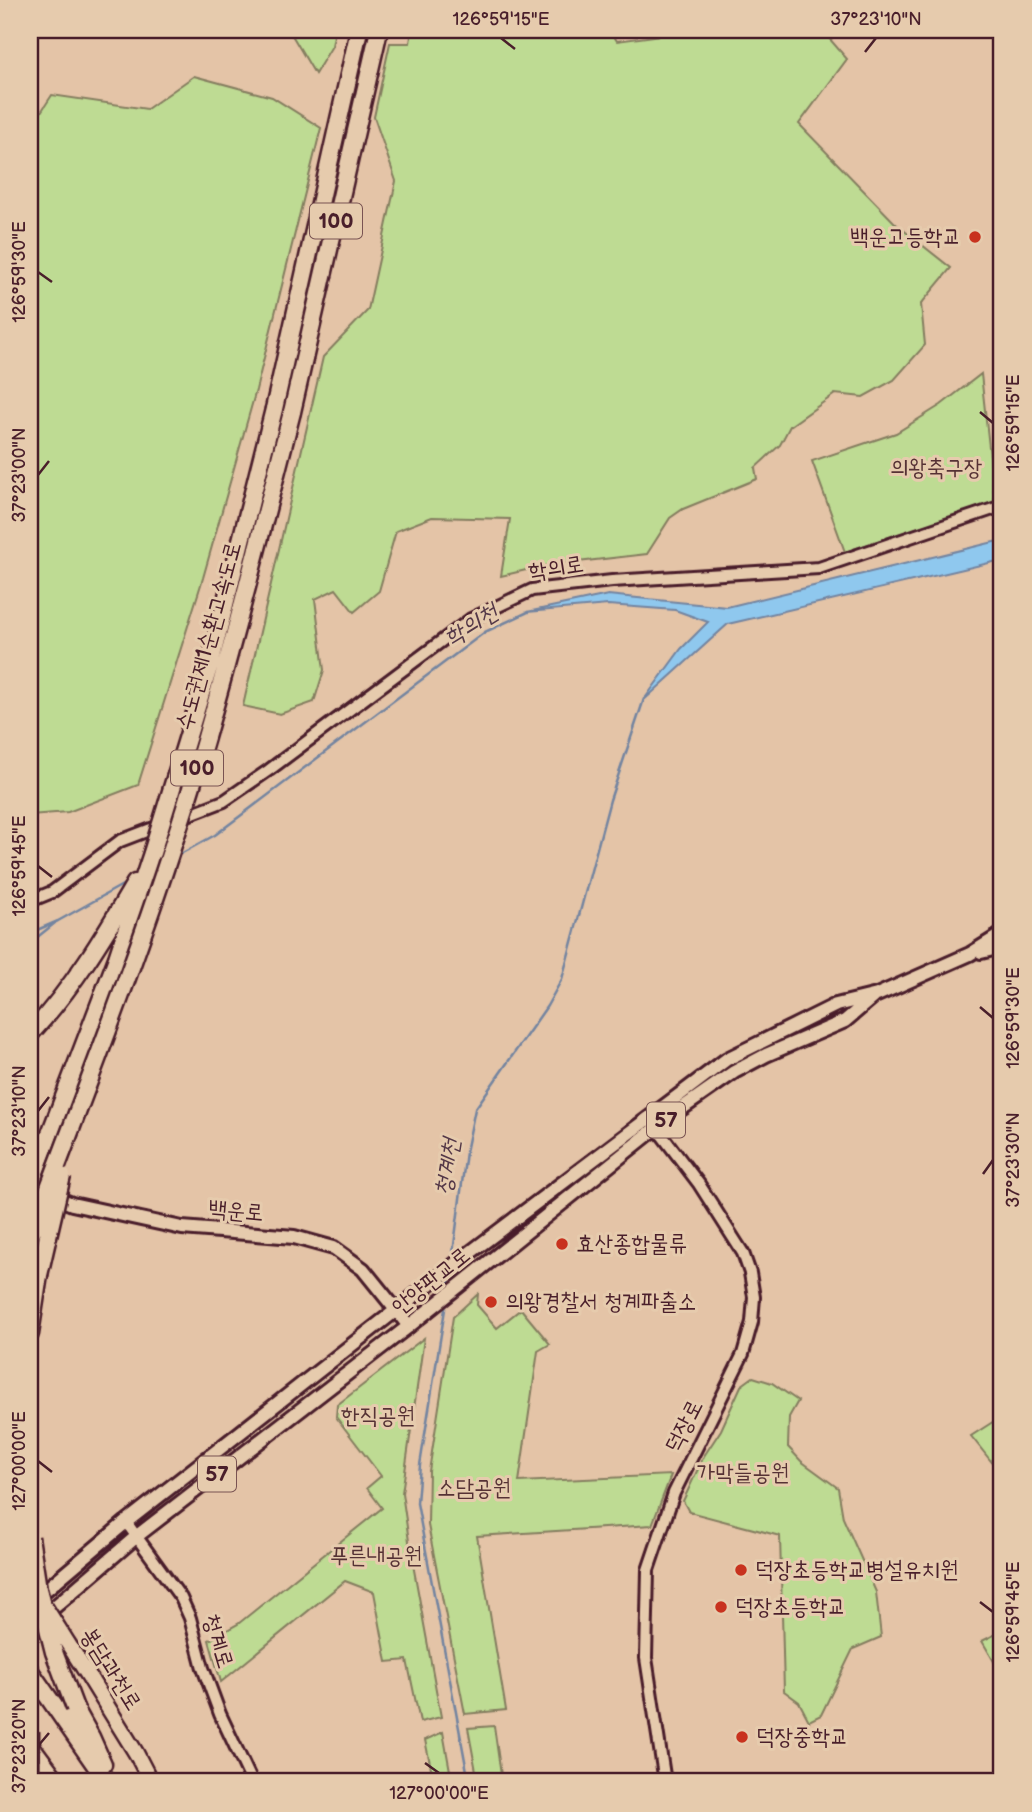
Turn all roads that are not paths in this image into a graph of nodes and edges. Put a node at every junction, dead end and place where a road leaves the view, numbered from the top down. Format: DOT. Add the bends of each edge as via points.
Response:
graph roads {
  1 [pos="359,30"];
  2 [pos="379,30"];
  3 [pos="1002,506"];
  4 [pos="152,853"];
  5 [pos="30,901"];
  6 [pos="1002,934"];
  7 [pos="1002,947"];
  8 [pos="970,954"];
  9 [pos="877,995"];
  10 [pos="30,1034"];
  11 [pos="76,1115"];
  12 [pos="649,1117"];
  13 [pos="657,1128"];
  14 [pos="30,1186"];
  15 [pos="30,1238"];
  16 [pos="397,1310"];
  17 [pos="409,1326"];
  18 [pos="30,1334"];
  19 [pos="126,1522"];
  20 [pos="137,1536"];
  21 [pos="30,1537"];
  22 [pos="30,1582"];
  23 [pos="30,1603"];
  24 [pos="30,1628"];
  25 [pos="30,1671"];
  26 [pos="69,1712"];
  27 [pos="30,1731"];
  28 [pos="30,1743"];
  29 [pos="30,1769"];
  30 [pos="30,1776"];
  31 [pos="39,1782"];
  32 [pos="59,1782"];
  33 [pos="109,1782"];
  34 [pos="151,1782"];
  35 [pos="253,1782"];
  36 [pos="665,1782"];
  1 -- 4 [label="highway, 수도권제1순환고속도로 / 100, bridge" via="274,409 210,664"];
  2 -- 11 [label="highway, 수도권제1순환고속도로 / 100, bridge" via="292,412 238,622 191,786 127,980"];
  3 -- 5 [label="street, 학의로" via="820,568 532,590 471,619 224,801 120,841 52,892"];
  4 -- 10 [label="highway" via="94,951"];
  4 -- 14 [label="highway, 수도권제1순환고속도로 / 100"];
  6 -- 8 [label="main road, 안양판교로 / 57"];
  7 -- 8 [label="main road, 안양판교로 / 57"];
  8 -- 9 [label="main road, 안양판교로 / 57"];
  9 -- 12 [label="main road, 안양판교로 / 57" via="836,1005 727,1059"];
  9 -- 13 [label="main road, 안양판교로 / 57" via="845,1021 734,1072"];
  11 -- 15 [label="highway, 수도권제1순환고속도로 / 100, bridge"];
  11 -- 18 [label="highway, bridge"];
  12 -- 13 [label="street, 덕장로"];
  12 -- 16 [label="main road, 안양판교로 / 57"];
  13 -- 17 [label="main road, 안양판교로 / 57"];
  13 -- 36 [label="street, 덕장로" via="739,1247 754,1297 743,1354 674,1493 648,1570 646,1658"];
  14 -- 16 [label="main road, 백운로" via="72,1204 182,1228 294,1237 334,1248 363,1269"];
  16 -- 17 [label="main road, 백운로"];
  16 -- 19 [label="main road, 안양판교로 / 57"];
  17 -- 20 [label="main road, 안양판교로 / 57"];
  19 -- 20 [label="street, 청계로"];
  19 -- 23 [label="main road, 안양판교로 / 57"];
  20 -- 24 [label="main road, 안양판교로 / 57"];
  20 -- 35 [label="street, 청계로" via="181,1598 220,1714"];
  21 -- 26 [label="highway, bridge" via="38,1589"];
  22 -- 34 [label="highway, 봉담과천로, bridge"];
  25 -- 26 [label="highway"];
  26 -- 33 [label="highway" via="92,1737"];
  27 -- 30 [label="highway, bridge"];
  28 -- 32 [label="highway"];
  29 -- 31 [label="highway"];
}
